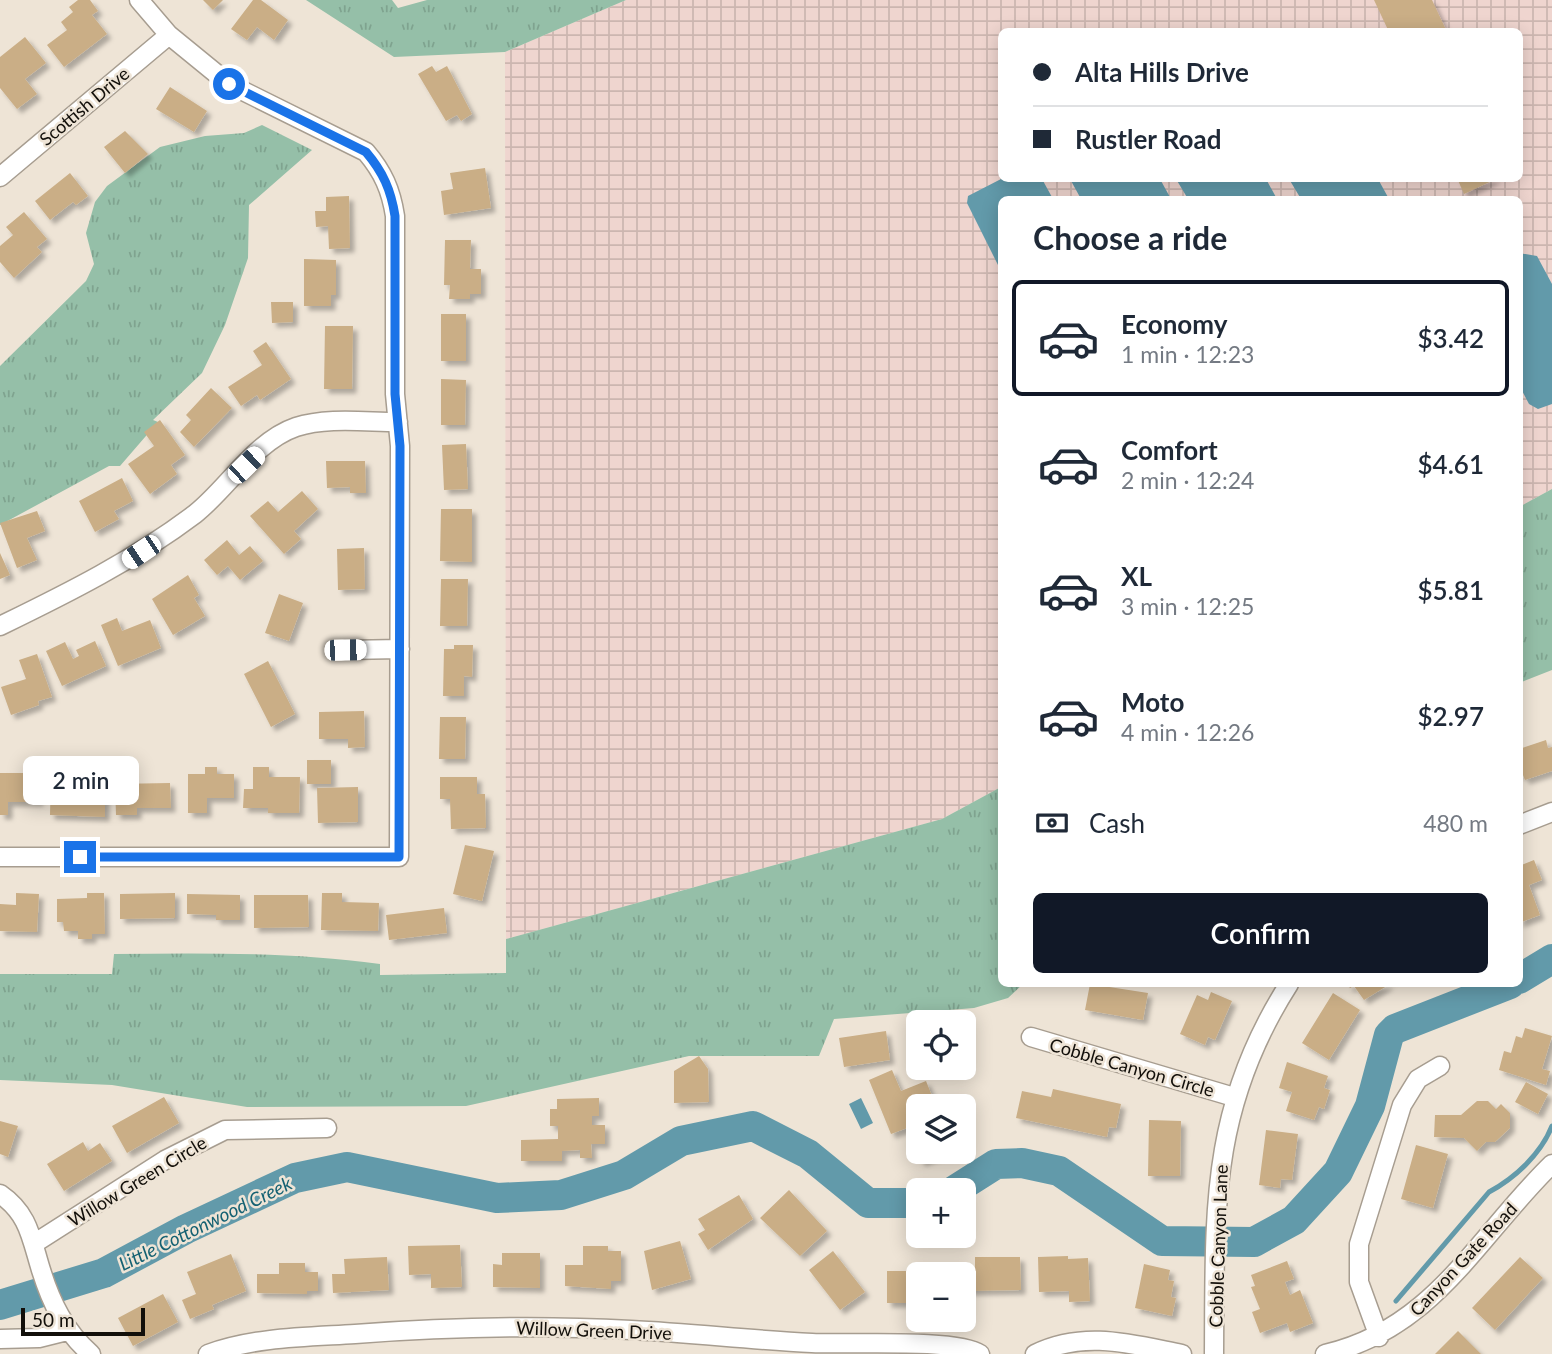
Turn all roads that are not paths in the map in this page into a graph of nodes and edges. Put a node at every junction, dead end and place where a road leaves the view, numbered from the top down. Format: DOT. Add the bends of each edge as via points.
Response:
graph roads {
  1 [pos="139,0"];
  2 [pos="169,35"];
  3 [pos="0,177"];
  4 [pos="398,422"];
  5 [pos="0,626"];
  6 [pos="400,649"];
  7 [pos="345,650"];
  8 [pos="1552,812"];
  9 [pos="1523,823"];
  10 [pos="0,857"];
  11 [pos="1287,987"];
  12 [pos="1031,1037"];
  13 [pos="1440,1066"];
  14 [pos="1234,1097"];
  15 [pos="327,1128"];
  16 [pos="1552,1164"];
  17 [pos="0,1194"];
  18 [pos="35,1243"];
  19 [pos="64,1324"];
  20 [pos="1379,1337"];
  21 [pos="0,1339"];
  22 [pos="91,1354"];
  23 [pos="208,1354"];
  24 [pos="980,1354"];
  25 [pos="1035,1354"];
  26 [pos="1182,1354"];
  27 [pos="1214,1354"];
  28 [pos="1325,1354"];
  1 -- 2 [label="street"];
  2 -- 3 [label="street, Scottish Drive"];
  2 -- 4 [label="street" via="229,84 348,141 380,168 391,191 395,216"];
  4 -- 5 [label="street" via="318,422 294,428 262,450 198,511 159,540 99,577"];
  4 -- 6 [label="street"];
  6 -- 7 [label="street"];
  6 -- 10 [label="street" via="399,857"];
  8 -- 9 [label="street"];
  11 -- 14 [label="street, Cobble Canyon Lane" via="1251,1050"];
  12 -- 14 [label="street, Cobble Canyon Circle"];
  13 -- 20 [label="street" via="1418,1079 1402,1105 1359,1244 1359,1282"];
  14 -- 27 [label="street, Cobble Canyon Lane" via="1216,1213"];
  15 -- 18 [label="street, Willow Green Circle" via="225,1130 165,1160"];
  16 -- 20 [label="street, Canyon Gate Road" via="1427,1302"];
  17 -- 18 [label="street" via="29,1225"];
  18 -- 19 [label="street"];
  19 -- 21 [label="street" via="39,1338"];
  19 -- 22 [label="street"];
  20 -- 28 [label="street, Canyon Gate Road"];
  23 -- 24 [label="street, Willow Green Drive" via="316,1337 474,1327 630,1330 824,1344 942,1344 967,1346"];
  25 -- 26 [label="street" via="1056,1344 1111,1340"];
}
